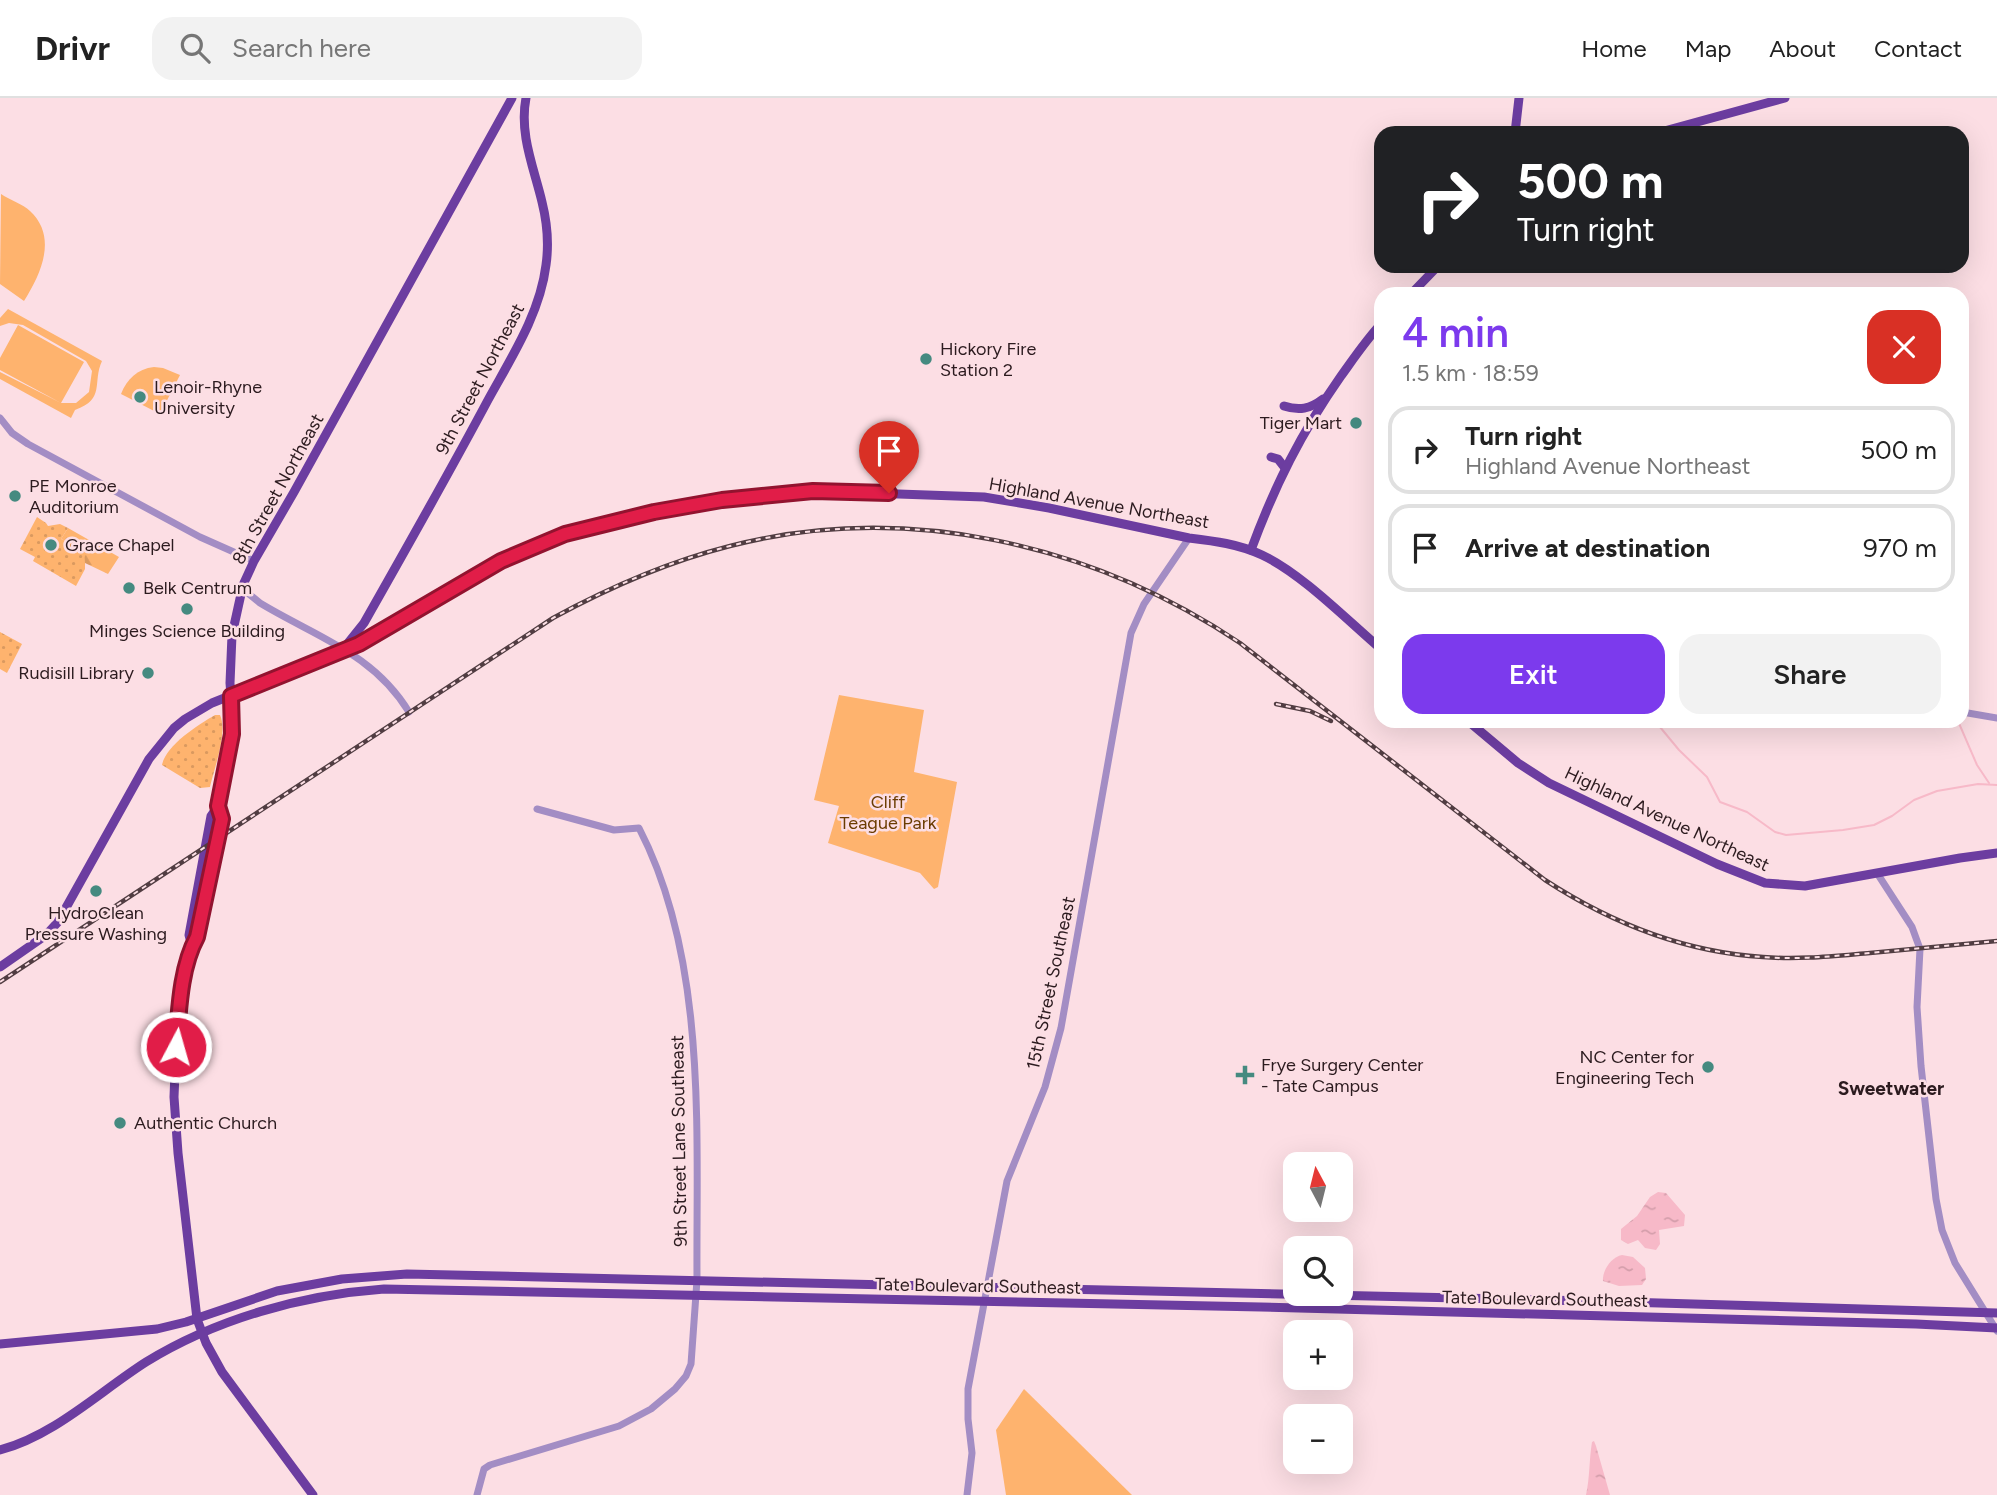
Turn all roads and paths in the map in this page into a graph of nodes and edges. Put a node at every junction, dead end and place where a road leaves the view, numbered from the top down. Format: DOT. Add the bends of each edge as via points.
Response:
graph roads {
  1 [pos="512,98"];
  2 [pos="526,98"];
  3 [pos="1519,98"];
  4 [pos="1785,98"];
  5 [pos="1516,126"];
  6 [pos="1683,126"];
  7 [pos="1431,273"];
  8 [pos="1418,287"];
  9 [pos="1374,333"];
  10 [pos="1327,396"];
  11 [pos="1284,406"];
  12 [pos="1,421"];
  13 [pos="1271,457"];
  14 [pos="1285,468"];
  15 [pos="1189,538"];
  16 [pos="1251,550"];
  17 [pos="254,561"];
  18 [pos="243,586"];
  19 [pos="1374,643"];
  20 [pos="343,649"];
  21 [pos="231,696"];
  22 [pos="409,712"];
  23 [pos="1969,713"];
  24 [pos="1997,718"];
  25 [pos="1476,728"];
  26 [pos="218,806"];
  27 [pos="537,809"];
  28 [pos="1997,853"];
  29 [pos="1877,873"];
  30 [pos="192,946"];
  31 [pos="0,967"];
  32 [pos="697,1280"];
  33 [pos="989,1288"];
  34 [pos="695,1294"];
  35 [pos="986,1302"];
  36 [pos="1986,1312"];
  37 [pos="1997,1313"];
  38 [pos="197,1319"];
  39 [pos="1996,1329"];
  40 [pos="202,1334"];
  41 [pos="0,1343"];
  42 [pos="0,1450"];
  43 [pos="478,1494"];
  44 [pos="313,1495"];
  45 [pos="967,1495"];
  1 -- 17 [label="main road, 8th Street Northeast"];
  2 -- 20 [label="main road, 9th Street Northeast" via="525,137 547,236 540,294 465,444 364,623"];
  3 -- 5 [label="main road"];
  4 -- 6 [label="main road"];
  7 -- 8 [label="main road"];
  9 -- 10 [label="main road"];
  10 -- 11 [label="main road" via="1309,408"];
  10 -- 14 [label="main road"];
  12 -- 17 [label="street" via="28,444 200,537"];
  13 -- 14 [label="main road"];
  14 -- 16 [label="main road"];
  15 -- 16 [label="main road, Highland Avenue Northeast"];
  15 -- 20 [label="main road, Highland Avenue Northeast" via="984,497 813,491 722,500 602,523 546,540"];
  15 -- 33 [label="street, 15th Street Southeast" via="1148,598 1131,633 1059,1040 1007,1181"];
  16 -- 19 [label="main road, Highland Avenue Northeast" via="1294,574"];
  17 -- 18 [label="main road, 8th Street Northeast"];
  18 -- 20 [label="street" via="260,603"];
  18 -- 21 [label="main road, 8th Street Northeast" via="233,624"];
  20 -- 21 [label="main road, Highland Avenue Northeast"];
  20 -- 22 [label="street" via="374,668"];
  21 -- 26 [label="main road, 8th Street Northeast" via="232,734"];
  21 -- 31 [label="main road" via="198,710 162,742 62,915 46,935"];
  23 -- 24 [label="street"];
  25 -- 29 [label="main road, Highland Avenue Northeast" via="1549,783 1753,880 1805,886"];
  26 -- 30 [label="main road" via="211,817 189,935"];
  26 -- 30 [label="main road" via="222,819"];
  27 -- 32 [label="street, 9th Street Lane Southeast" via="614,830 639,828 671,909 693,1034"];
  28 -- 29 [label="main road, Highland Avenue Northeast"];
  29 -- 36 [label="street" via="1912,927 1920,948 1917,1007 1937,1209 1955,1263"];
  30 -- 38 [label="main road" via="178,1021 174,1097"];
  32 -- 33 [label="main road, Tate Boulevard Southeast"];
  32 -- 34 [label="street, 9th Street Lane Southeast"];
  32 -- 38 [label="main road, Tate Boulevard Southeast" via="375,1275 277,1291"];
  33 -- 35 [label="street, 15th Street Southeast"];
  33 -- 36 [label="main road, Tate Boulevard Southeast"];
  34 -- 35 [label="main road, Tate Boulevard Southeast"];
  34 -- 40 [label="main road, Tate Boulevard Southeast" via="363,1290 289,1303"];
  34 -- 43 [label="street, 9th Street Lane Southeast" via="692,1359 686,1376 663,1400 621,1426 497,1462 484,1469"];
  35 -- 39 [label="main road, Tate Boulevard Southeast"];
  35 -- 45 [label="street, 15th Street Southeast" via="967,1402 972,1453"];
  36 -- 37 [label="main road, Tate Boulevard Southeast"];
  36 -- 39 [label="street"];
  38 -- 40 [label="main road"];
  38 -- 41 [label="main road, Tate Boulevard Southeast" via="151,1330"];
  40 -- 42 [label="main road, Tate Boulevard Southeast" via="146,1362 43,1432"];
  40 -- 44 [label="main road" via="222,1372"];
}
